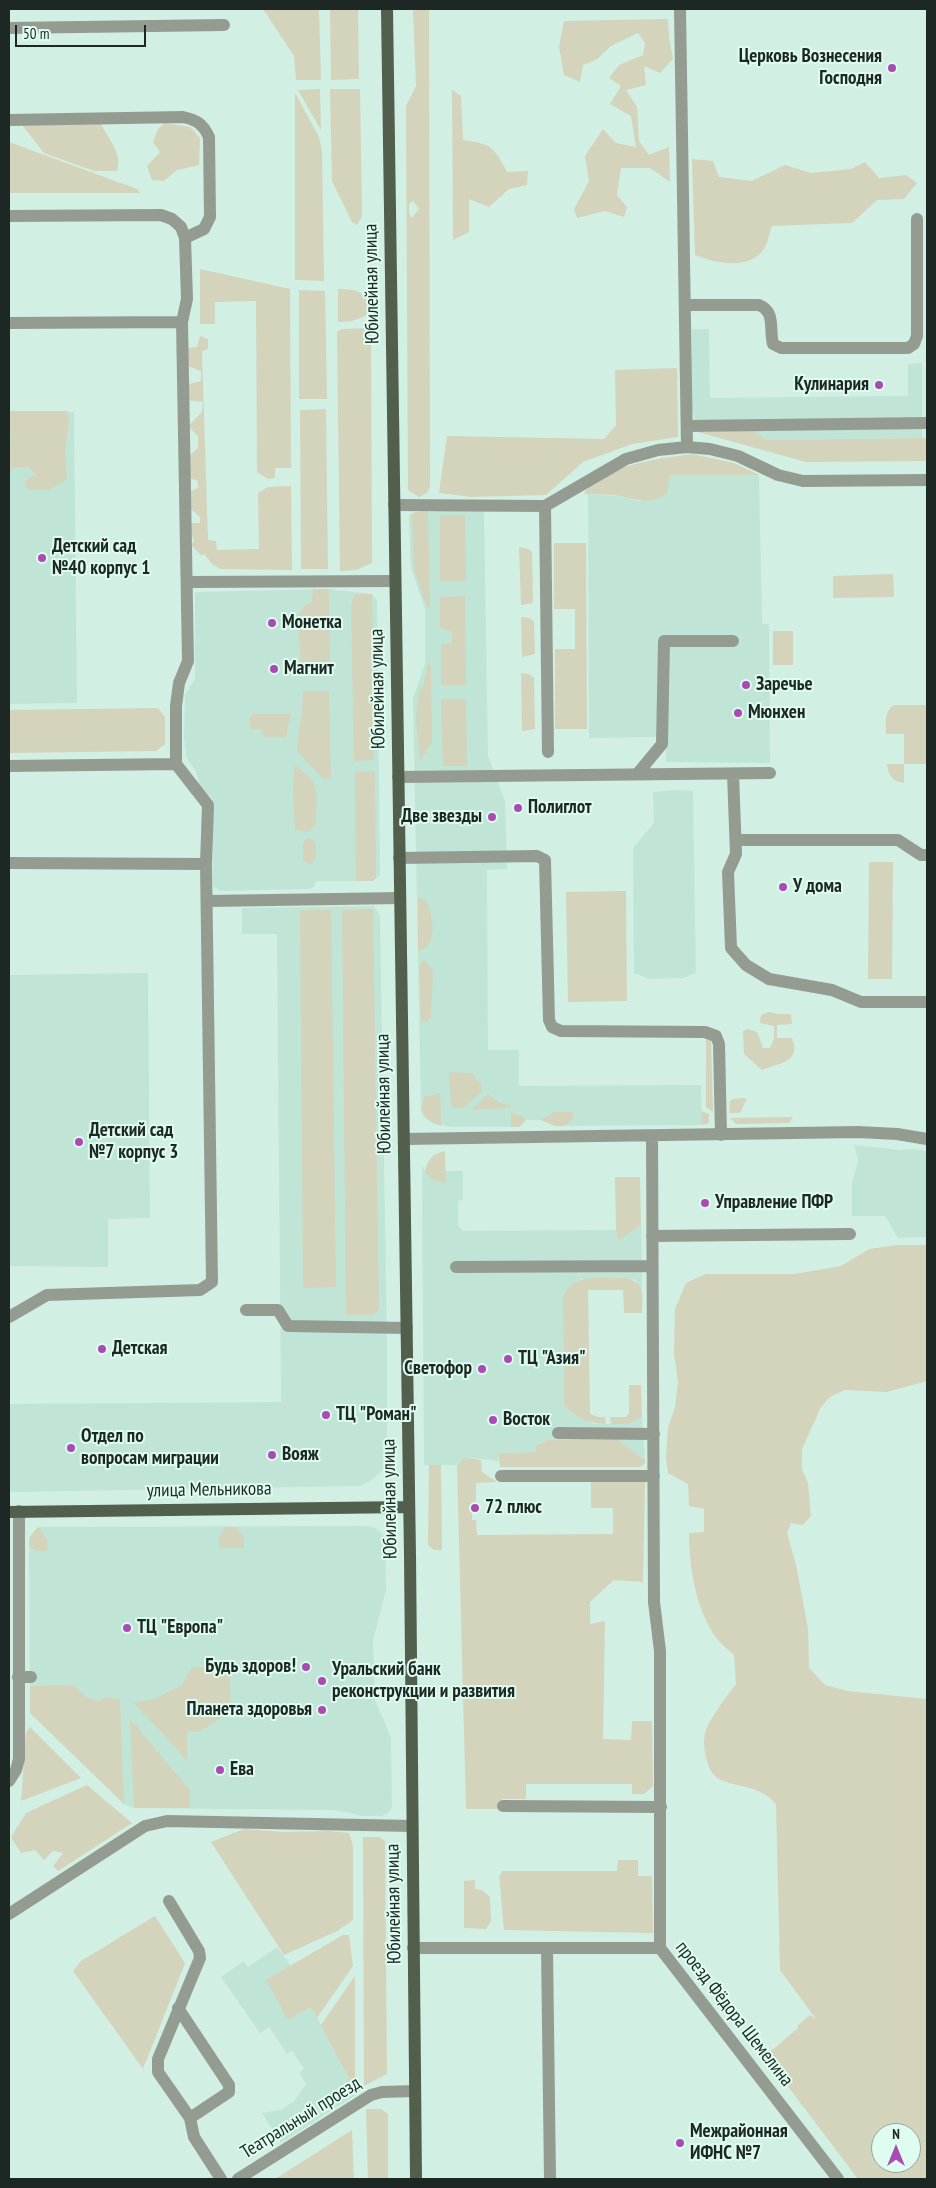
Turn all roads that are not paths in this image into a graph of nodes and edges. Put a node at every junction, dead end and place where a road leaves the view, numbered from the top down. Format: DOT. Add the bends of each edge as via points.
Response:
graph roads {
  1 [pos="387,9"];
  2 [pos="680,9"];
  3 [pos="224,25"];
  4 [pos="9,28"];
  5 [pos="9,120"];
  6 [pos="9,216"];
  7 [pos="917,219"];
  8 [pos="186,238"];
  9 [pos="685,305"];
  10 [pos="182,322"];
  11 [pos="9,323"];
  12 [pos="927,423"];
  13 [pos="687,426"];
  14 [pos="687,447"];
  15 [pos="927,480"];
  16 [pos="394,505"];
  17 [pos="545,506"];
  18 [pos="395,581"];
  19 [pos="187,582"];
  20 [pos="733,641"];
  21 [pos="548,752"];
  22 [pos="176,764"];
  23 [pos="9,766"];
  24 [pos="770,773"];
  25 [pos="638,774"];
  26 [pos="733,774"];
  27 [pos="398,777"];
  28 [pos="736,840"];
  29 [pos="927,855"];
  30 [pos="400,858"];
  31 [pos="9,863"];
  32 [pos="206,864"];
  33 [pos="400,898"];
  34 [pos="208,901"];
  35 [pos="927,1002"];
  36 [pos="722,1134"];
  37 [pos="652,1136"];
  38 [pos="404,1139"];
  39 [pos="927,1139"];
  40 [pos="850,1234"];
  41 [pos="652,1236"];
  42 [pos="652,1266"];
  43 [pos="456,1267"];
  44 [pos="246,1310"];
  45 [pos="9,1317"];
  46 [pos="407,1328"];
  47 [pos="558,1433"];
  48 [pos="654,1434"];
  49 [pos="501,1476"];
  50 [pos="654,1476"];
  51 [pos="409,1507"];
  52 [pos="14,1512"];
  53 [pos="9,1781"];
  54 [pos="503,1806"];
  55 [pos="661,1807"];
  56 [pos="412,1826"];
  57 [pos="169,1901"];
  58 [pos="9,1914"];
  59 [pos="413,1948"];
  60 [pos="547,1948"];
  61 [pos="660,1948"];
  62 [pos="178,2008"];
  63 [pos="414,2091"];
  64 [pos="190,2118"];
  65 [pos="221,2179"];
  66 [pos="238,2179"];
  67 [pos="416,2179"];
  68 [pos="550,2179"];
  69 [pos="838,2179"];
  1 -- 16 [label="main road, Юбилейная улица"];
  2 -- 9 [label="street"];
  3 -- 4 [label="street"];
  5 -- 8 [label="street" via="195,119 209,137 210,217 204,229"];
  6 -- 8 [label="street" via="161,215 181,227"];
  7 -- 9 [label="street" via="917,336 908,348 781,348 773,344 771,315 767,308 759,305"];
  8 -- 10 [label="street" via="188,299"];
  9 -- 13 [label="street"];
  10 -- 11 [label="street"];
  10 -- 19 [label="street"];
  12 -- 13 [label="street"];
  13 -- 14 [label="street"];
  14 -- 15 [label="street" via="710,448 738,456 778,475 803,480"];
  14 -- 17 [label="street" via="626,458"];
  16 -- 17 [label="street"];
  16 -- 18 [label="main road, Юбилейная улица"];
  17 -- 21 [label="street"];
  18 -- 19 [label="street"];
  18 -- 27 [label="main road, Юбилейная улица"];
  19 -- 22 [label="street" via="188,661 179,683 176,706"];
  20 -- 25 [label="street" via="664,641 662,744"];
  22 -- 23 [label="street"];
  22 -- 32 [label="street" via="208,805"];
  24 -- 26 [label="street"];
  25 -- 26 [label="street"];
  25 -- 27 [label="street"];
  26 -- 28 [label="street"];
  27 -- 30 [label="main road, Юбилейная улица"];
  28 -- 29 [label="street" via="898,840"];
  28 -- 35 [label="street" via="736,854 728,872 731,948 746,965 768,979 832,990 861,1002"];
  30 -- 33 [label="main road, Юбилейная улица"];
  30 -- 36 [label="street" via="537,856 545,860 549,1020 552,1027 560,1031 705,1032 716,1036 719,1044"];
  31 -- 32 [label="street"];
  32 -- 34 [label="street"];
  33 -- 34 [label="street"];
  33 -- 38 [label="main road, Юбилейная улица"];
  34 -- 45 [label="street" via="212,1282 200,1290 48,1295"];
  36 -- 37 [label="street"];
  36 -- 39 [label="street" via="858,1132"];
  37 -- 38 [label="street"];
  37 -- 41 [label="street"];
  38 -- 46 [label="main road, Юбилейная улица"];
  40 -- 41 [label="street"];
  41 -- 42 [label="street"];
  42 -- 43 [label="street"];
  42 -- 48 [label="street"];
  44 -- 46 [label="street" via="278,1310 288,1326"];
  46 -- 51 [label="main road, Юбилейная улица"];
  47 -- 48 [label="street"];
  48 -- 50 [label="street"];
  49 -- 50 [label="street"];
  50 -- 55 [label="street" via="654,1602 660,1651"];
  51 -- 52 [label="main road, улица Мельникова"];
  51 -- 56 [label="main road, Юбилейная улица"];
  52 -- 53 [label="street" via="24,1677 19,1759"];
  54 -- 55 [label="street"];
  55 -- 61 [label="street"];
  56 -- 58 [label="street" via="155,1823 145,1826"];
  56 -- 59 [label="main road, Юбилейная улица"];
  57 -- 62 [label="street" via="200,1958"];
  59 -- 60 [label="street, проезд Фёдора Шемелина"];
  59 -- 63 [label="main road, Юбилейная улица"];
  60 -- 61 [label="street, проезд Фёдора Шемелина"];
  60 -- 68 [label="street"];
  61 -- 69 [label="street, проезд Фёдора Шемелина"];
  62 -- 64 [label="street" via="158,2060 158,2072 160,2084"];
  62 -- 64 [label="street" via="230,2085 229,2092"];
  63 -- 66 [label="street, Театральный проезд" via="371,2095"];
  63 -- 67 [label="main road, Юбилейная улица"];
  64 -- 65 [label="street" via="194,2137"];
}
